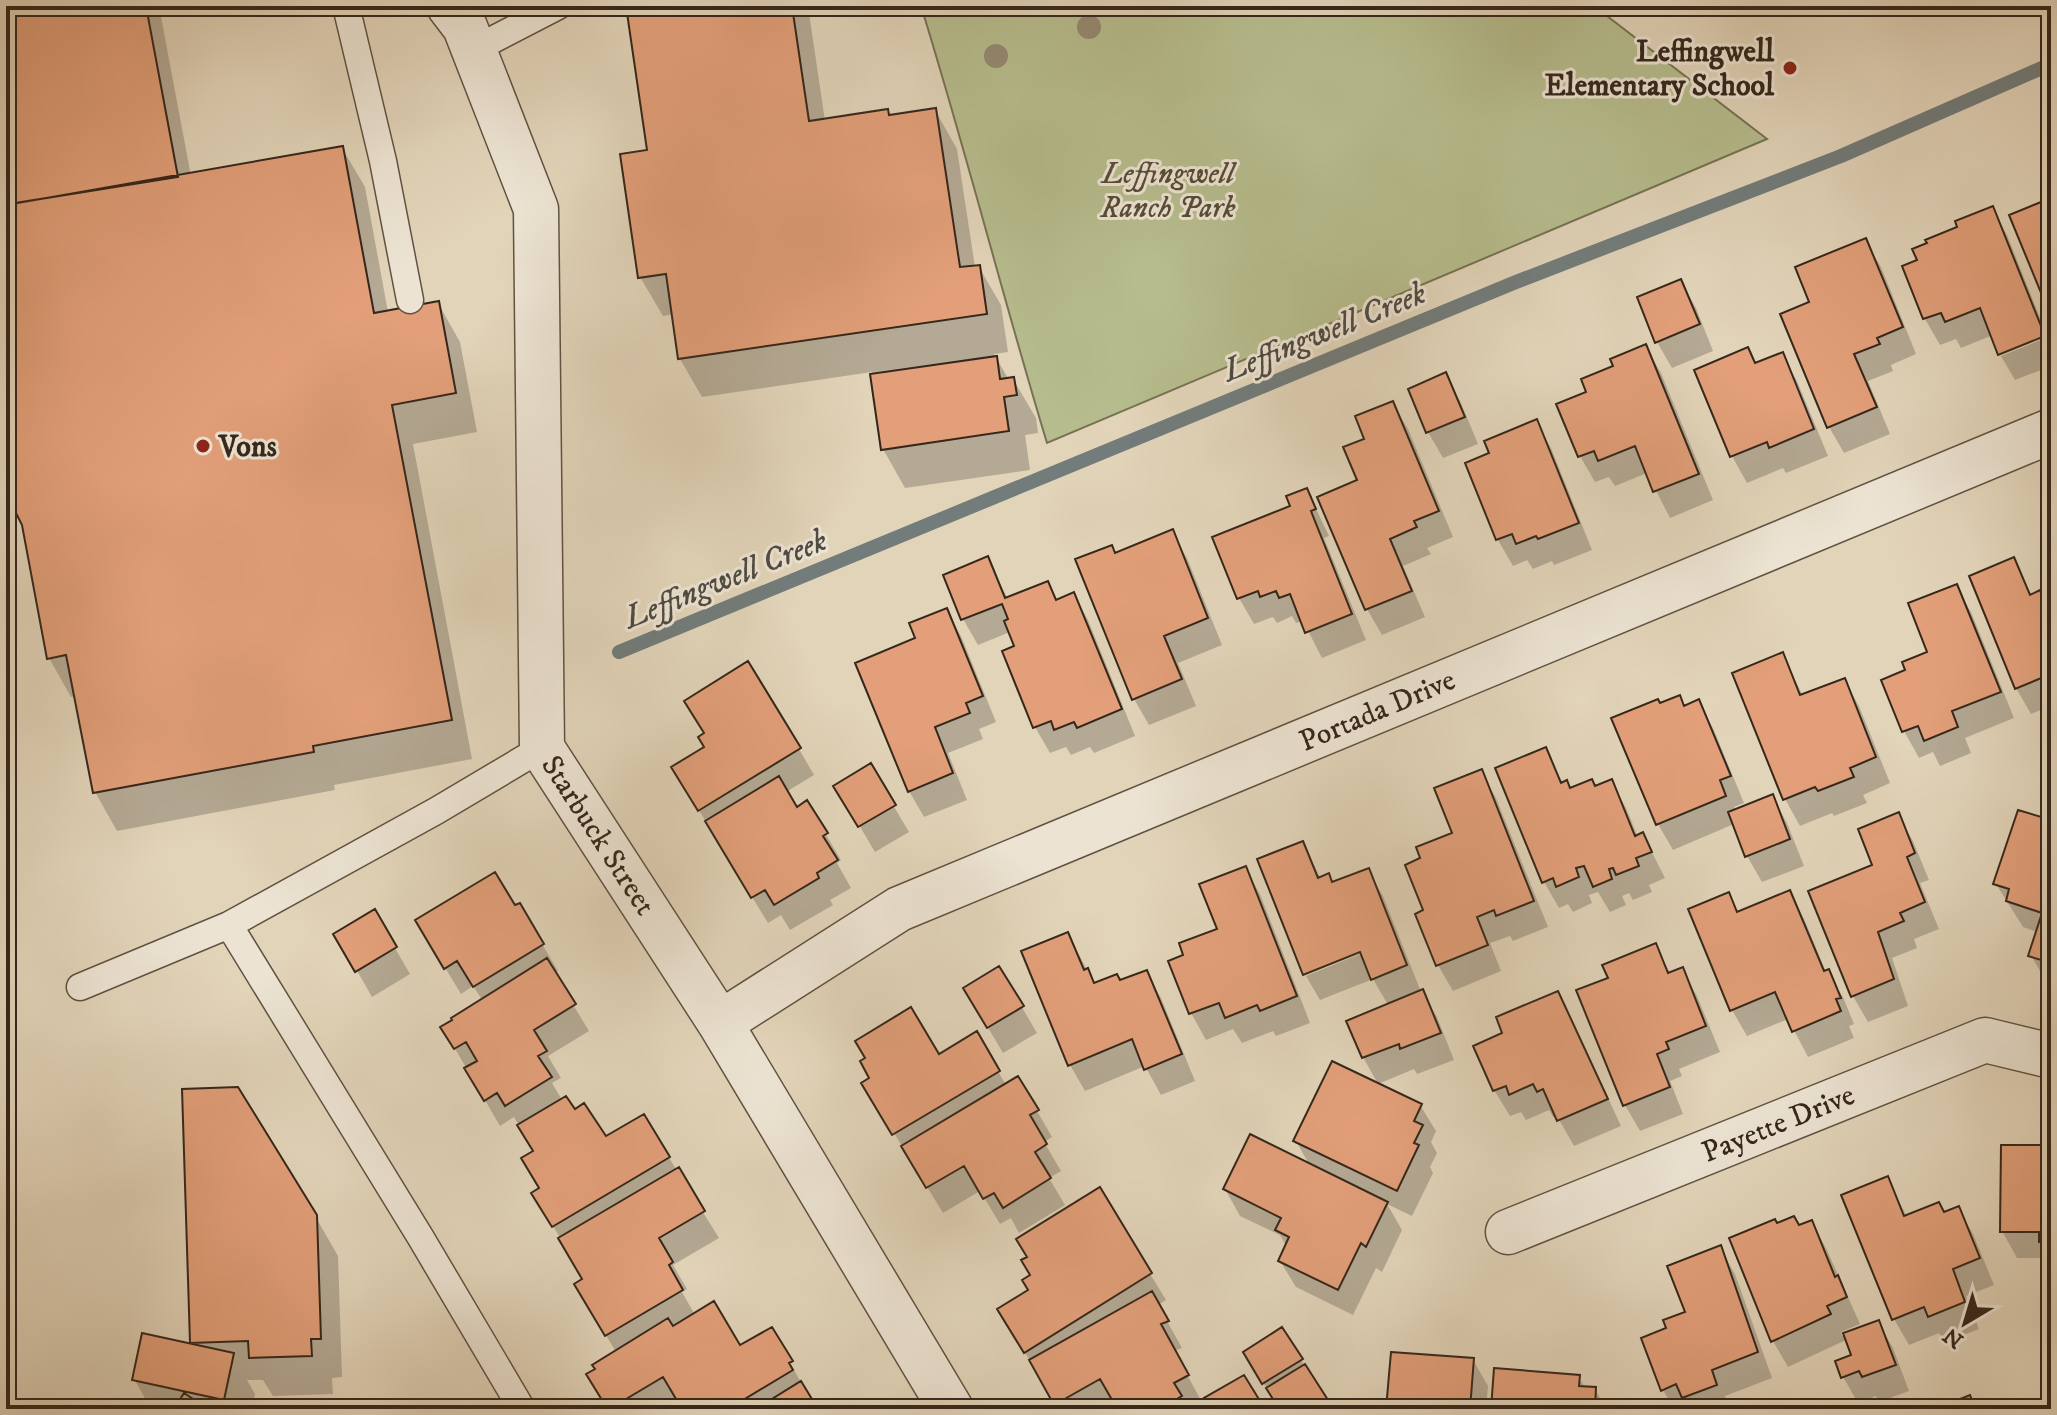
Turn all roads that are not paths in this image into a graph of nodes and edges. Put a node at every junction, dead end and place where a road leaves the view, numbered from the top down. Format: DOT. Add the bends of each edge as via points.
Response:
graph roads {
  1 [pos="346,6"];
  2 [pos="449,6"];
  3 [pos="558,6"];
  4 [pos="473,50"];
  5 [pos="410,300"];
  6 [pos="2051,431"];
  7 [pos="542,748"];
  8 [pos="229,925"];
  9 [pos="80,987"];
  10 [pos="720,1023"];
  11 [pos="2051,1056"];
  12 [pos="1508,1232"];
  13 [pos="522,1409"];
  14 [pos="951,1409"];
  1 -- 5 [label="lane"];
  2 -- 4 [label="street, Starbuck Street"];
  3 -- 4 [label="lane"];
  4 -- 7 [label="street, Starbuck Street" via="536,209"];
  6 -- 10 [label="street, Portada Drive" via="899,909"];
  7 -- 8 [label="lane"];
  7 -- 10 [label="street, Starbuck Street"];
  8 -- 9 [label="lane"];
  8 -- 13 [label="lane"];
  10 -- 14 [label="street, Starbuck Street"];
  11 -- 12 [label="street, Payette Drive" via="1985,1040"];
}
